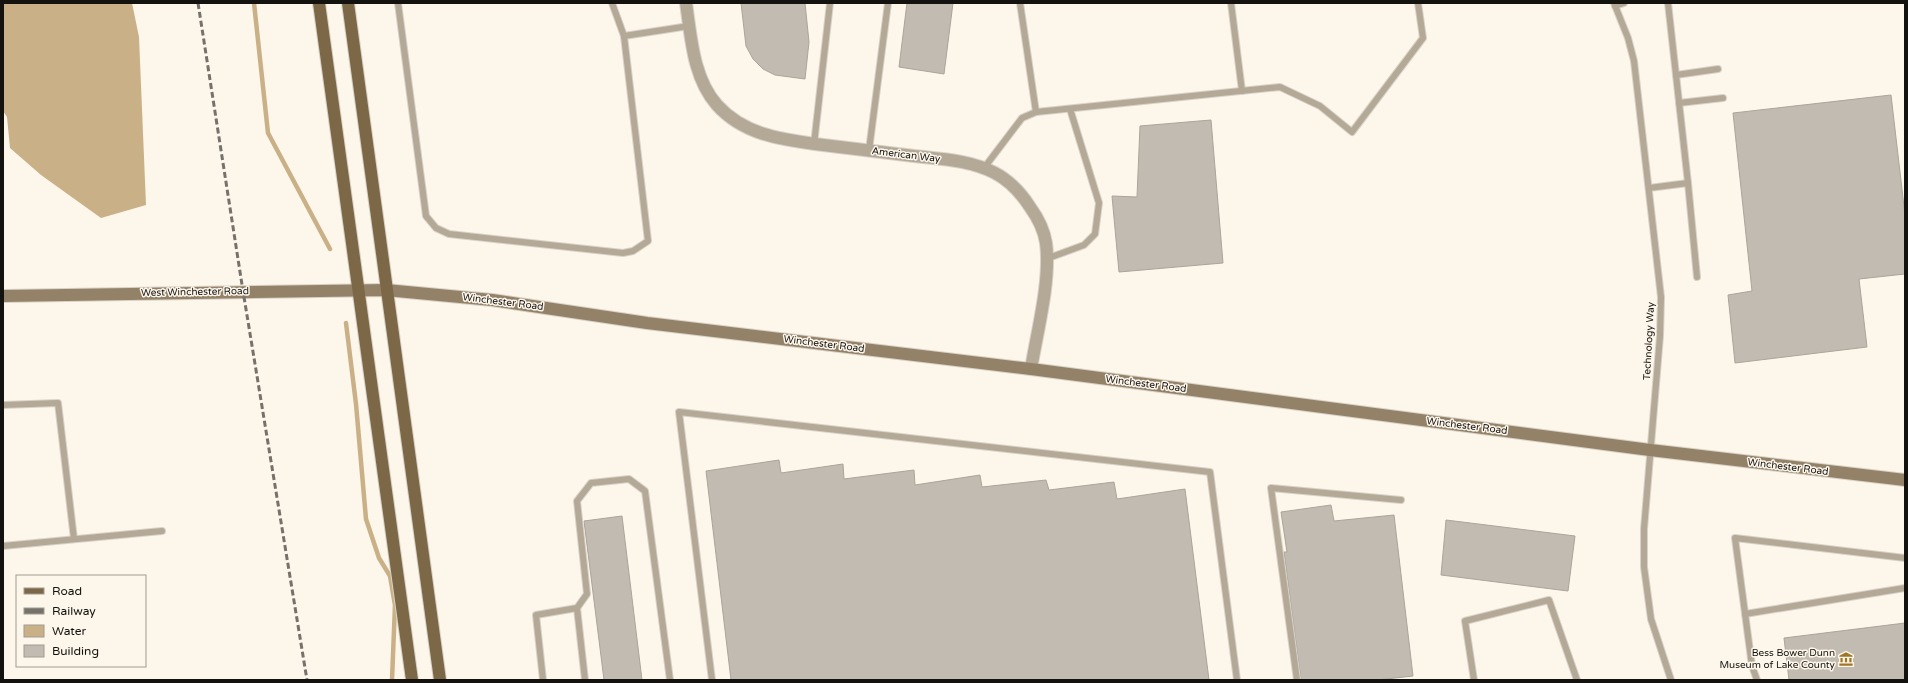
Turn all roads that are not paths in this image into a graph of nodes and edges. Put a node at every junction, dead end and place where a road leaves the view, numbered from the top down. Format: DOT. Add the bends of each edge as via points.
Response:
graph roads {
  1 [pos="319,3"];
  2 [pos="348,3"];
  3 [pos="398,3"];
  4 [pos="612,3"];
  5 [pos="686,3"];
  6 [pos="830,3"];
  7 [pos="888,3"];
  8 [pos="1020,3"];
  9 [pos="1231,3"];
  10 [pos="1418,3"];
  11 [pos="1624,3"];
  12 [pos="1668,3"];
  13 [pos="1615,4"];
  14 [pos="689,26"];
  15 [pos="624,36"];
  16 [pos="1718,70"];
  17 [pos="1676,75"];
  18 [pos="1242,91"];
  19 [pos="1723,98"];
  20 [pos="1679,103"];
  21 [pos="1070,108"];
  22 [pos="1036,112"];
  23 [pos="814,144"];
  24 [pos="868,150"];
  25 [pos="984,168"];
  26 [pos="1688,183"];
  27 [pos="1649,188"];
  28 [pos="1046,259"];
  29 [pos="1697,277"];
  30 [pos="358,290"];
  31 [pos="386,290"];
  32 [pos="3,296"];
  33 [pos="1031,369"];
  34 [pos="3,405"];
  35 [pos="1650,450"];
  36 [pos="1905,480"];
  37 [pos="1401,500"];
  38 [pos="162,531"];
  39 [pos="74,539"];
  40 [pos="3,546"];
  41 [pos="1905,558"];
  42 [pos="1905,588"];
  43 [pos="577,608"];
  44 [pos="1745,614"];
  45 [pos="412,680"];
  46 [pos="440,680"];
  47 [pos="543,680"];
  48 [pos="585,680"];
  49 [pos="670,680"];
  50 [pos="712,680"];
  51 [pos="1237,680"];
  52 [pos="1297,680"];
  53 [pos="1474,680"];
  54 [pos="1578,680"];
  55 [pos="1671,680"];
  56 [pos="1757,680"];
  1 -- 30 [label="main road"];
  2 -- 31 [label="main road"];
  3 -- 15 [label="lane" via="426,216 436,228 449,234 623,253 633,251 648,241"];
  4 -- 15 [label="lane"];
  5 -- 14 [label="street, American Way"];
  6 -- 23 [label="lane"];
  7 -- 24 [label="lane"];
  8 -- 22 [label="lane"];
  9 -- 18 [label="lane"];
  10 -- 18 [label="lane" via="1423,38 1352,132 1320,106 1280,87"];
  11 -- 13 [label="lane"];
  12 -- 17 [label="lane"];
  13 -- 27 [label="lane, Technology Way" via="1634,61"];
  14 -- 15 [label="lane"];
  14 -- 23 [label="street, American Way" via="698,69 717,105 734,121 748,129 781,140"];
  16 -- 17 [label="lane"];
  17 -- 20 [label="lane"];
  18 -- 21 [label="lane"];
  19 -- 20 [label="lane"];
  20 -- 26 [label="lane"];
  21 -- 22 [label="lane"];
  21 -- 28 [label="lane" via="1099,202 1095,234 1084,245"];
  22 -- 25 [label="lane" via="1022,118"];
  23 -- 24 [label="street, American Way"];
  24 -- 25 [label="street, American Way" via="963,162"];
  25 -- 28 [label="street, American Way" via="1012,185 1024,196 1044,234"];
  26 -- 27 [label="lane"];
  26 -- 29 [label="lane"];
  27 -- 35 [label="lane, Technology Way" via="1661,297"];
  28 -- 33 [label="street, American Way" via="1043,298"];
  30 -- 31 [label="main road, West Winchester Road"];
  30 -- 32 [label="main road, West Winchester Road"];
  30 -- 45 [label="main road"];
  31 -- 33 [label="main road, Winchester Road" via="492,300 647,323"];
  31 -- 46 [label="main road"];
  33 -- 35 [label="main road, Winchester Road"];
  34 -- 39 [label="lane" via="58,403"];
  35 -- 36 [label="main road, Winchester Road"];
  35 -- 55 [label="lane, Technology Way" via="1644,567 1651,619"];
  37 -- 52 [label="lane" via="1271,488"];
  38 -- 39 [label="lane"];
  39 -- 40 [label="lane"];
  41 -- 44 [label="lane" via="1736,538"];
  42 -- 44 [label="lane"];
  43 -- 47 [label="lane" via="536,615"];
  43 -- 48 [label="lane"];
  43 -- 49 [label="lane" via="587,594 577,501 591,483 629,479 645,491"];
  44 -- 56 [label="lane" via="1752,666"];
  50 -- 51 [label="lane" via="679,412 1210,472"];
  53 -- 54 [label="lane" via="1465,621 1549,600"];
}
